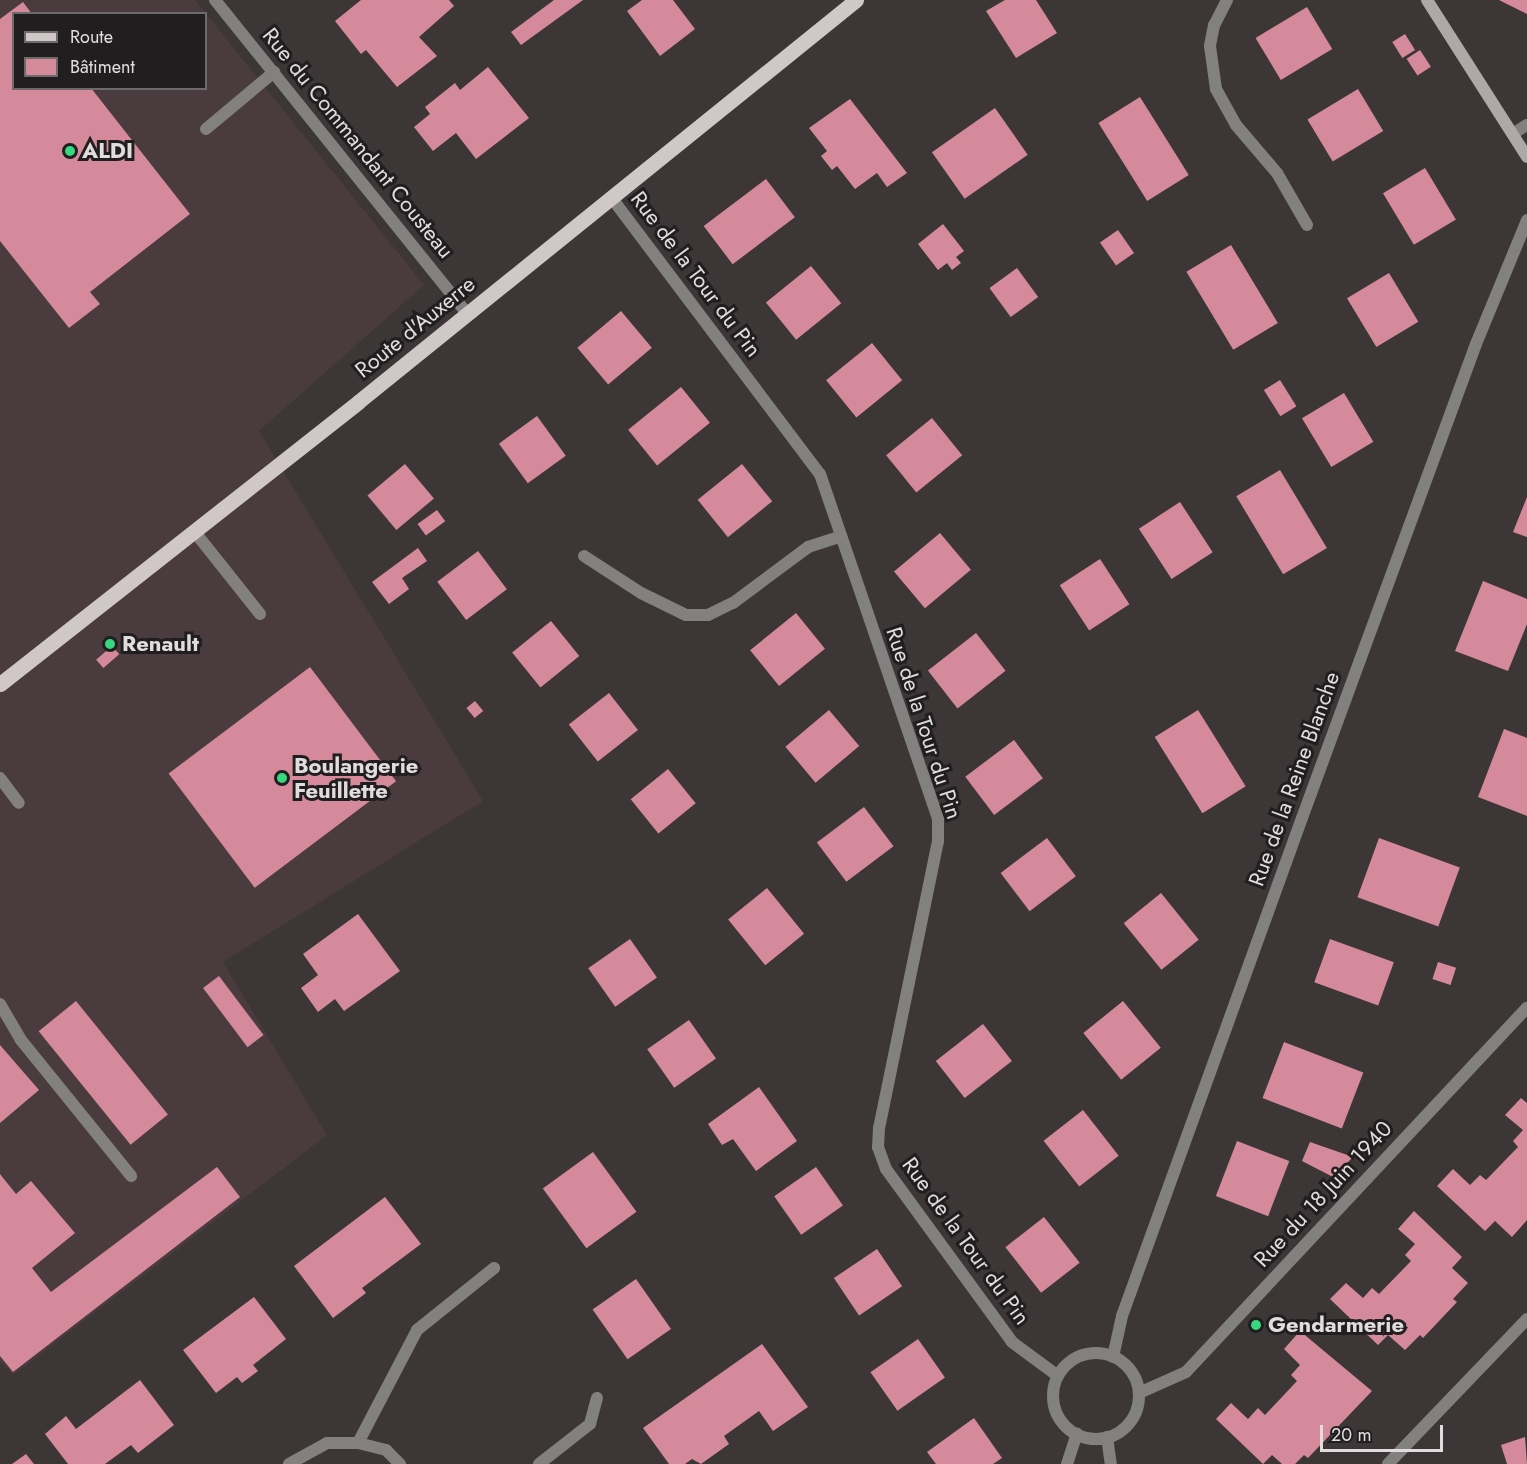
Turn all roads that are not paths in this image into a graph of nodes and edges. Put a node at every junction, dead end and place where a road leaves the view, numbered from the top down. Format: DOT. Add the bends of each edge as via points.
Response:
graph roads {
  1 [pos="215,0"];
  2 [pos="856,0"];
  3 [pos="1227,0"];
  4 [pos="1427,0"];
  5 [pos="274,72"];
  6 [pos="1527,125"];
  7 [pos="206,129"];
  8 [pos="1514,133"];
  9 [pos="1527,157"];
  10 [pos="611,197"];
  11 [pos="1527,220"];
  12 [pos="1307,225"];
  13 [pos="467,313"];
  14 [pos="194,531"];
  15 [pos="841,536"];
  16 [pos="584,556"];
  17 [pos="260,614"];
  18 [pos="0,684"];
  19 [pos="0,778"];
  20 [pos="19,803"];
  21 [pos="0,1004"];
  22 [pos="1527,1008"];
  23 [pos="131,1176"];
  24 [pos="494,1268"];
  25 [pos="1527,1319"];
  26 [pos="1113,1357"];
  27 [pos="1058,1376"];
  28 [pos="1139,1393"];
  29 [pos="597,1398"];
  30 [pos="1077,1434"];
  31 [pos="1107,1437"];
  32 [pos="358,1443"];
  33 [pos="289,1464"];
  34 [pos="400,1464"];
  35 [pos="539,1464"];
  36 [pos="1067,1464"];
  37 [pos="1111,1464"];
  38 [pos="1388,1464"];
  1 -- 5 [label="street, Rue du Commandant Cousteau"];
  2 -- 10 [label="main road, Route d'Auxerre"];
  3 -- 12 [label="street" via="1217,16 1210,45 1216,89 1236,125 1277,173"];
  4 -- 8 [label="street"];
  5 -- 7 [label="street"];
  5 -- 13 [label="street, Rue du Commandant Cousteau"];
  6 -- 8 [label="street"];
  8 -- 9 [label="street"];
  10 -- 13 [label="main road, Route d'Auxerre"];
  10 -- 15 [label="street, Rue de la Tour du Pin" via="809,455 820,474"];
  11 -- 26 [label="street, Rue de la Reine Blanche" via="1476,344 1302,818 1122,1316"];
  13 -- 14 [label="main road, Route d'Auxerre"];
  14 -- 17 [label="street"];
  14 -- 18 [label="main road, Route d'Auxerre"];
  15 -- 16 [label="street" via="808,547 733,603 708,615 686,615 641,593"];
  15 -- 27 [label="street, Rue de la Tour du Pin" via="938,819 938,841 878,1147 885,1169 1012,1342"];
  19 -- 20 [label="street"];
  21 -- 23 [label="street" via="21,1040"];
  22 -- 28 [label="street, Rue du 18 Juin 1940" via="1186,1372"];
  24 -- 32 [label="street" via="417,1330"];
  25 -- 38 [label="street"];
  26 -- 27 [label="street" via="1088,1354 1076,1358"];
  26 -- 28 [label="street" via="1130,1370"];
  27 -- 30 [label="street" via="1054,1402 1066,1426"];
  28 -- 31 [label="street" via="1131,1421"];
  29 -- 35 [label="street" via="590,1424"];
  30 -- 31 [label="street" via="1086,1438"];
  30 -- 36 [label="street"];
  31 -- 37 [label="street"];
  32 -- 33 [label="street" via="327,1443"];
  32 -- 34 [label="street" via="386,1450"];
}
